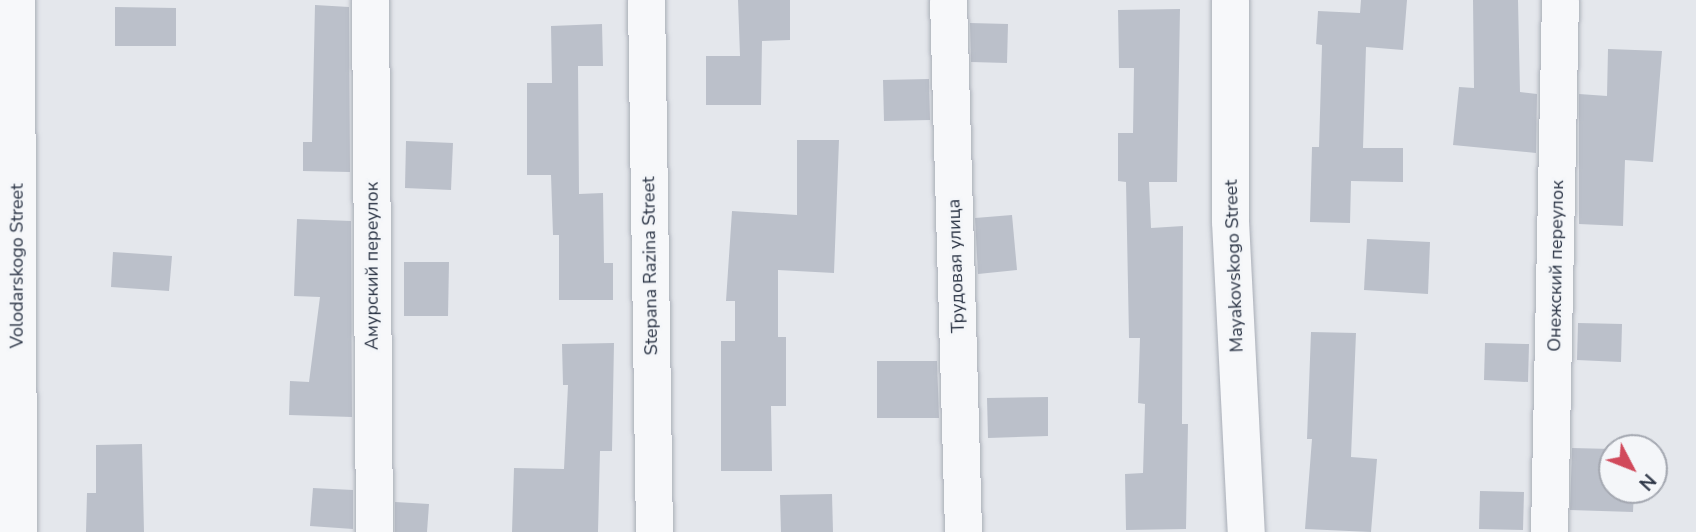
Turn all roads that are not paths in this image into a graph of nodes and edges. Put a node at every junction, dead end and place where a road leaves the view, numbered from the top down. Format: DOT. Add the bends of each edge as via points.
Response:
graph roads {
  1 [pos="16,0"];
  2 [pos="370,0"];
  3 [pos="646,0"];
  4 [pos="948,0"];
  5 [pos="1230,0"];
  6 [pos="1560,0"];
  7 [pos="18,532"];
  8 [pos="374,532"];
  9 [pos="654,532"];
  10 [pos="963,532"];
  11 [pos="1246,532"];
  12 [pos="1549,532"];
  1 -- 7 [label="street, Volodarskogo Street"];
  2 -- 8 [label="street, Амурский переулок"];
  3 -- 9 [label="street, Stepana Razina Street"];
  4 -- 10 [label="street, Трудовая улица"];
  5 -- 11 [label="street, Mayakovskogo Street" via="1230,221"];
  6 -- 12 [label="street, Онежский переулок"];
}
